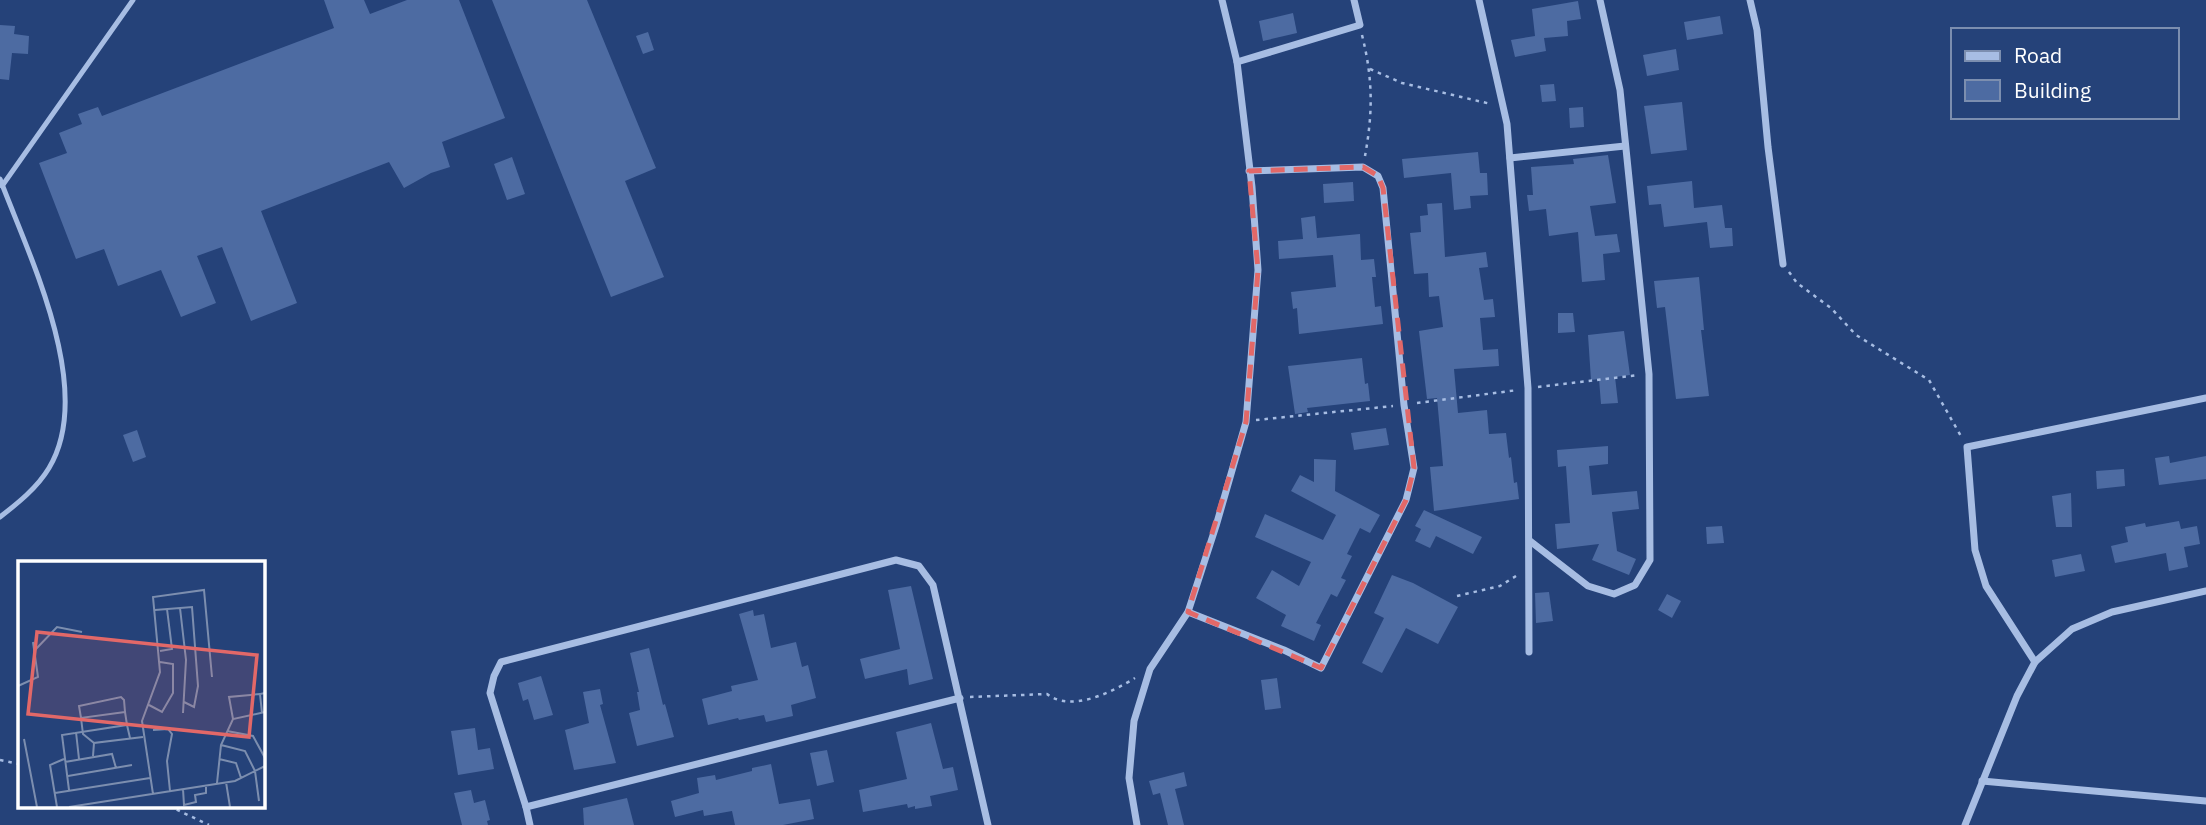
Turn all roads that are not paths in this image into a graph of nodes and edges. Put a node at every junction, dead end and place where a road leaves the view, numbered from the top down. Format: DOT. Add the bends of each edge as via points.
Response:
graph roads {
  1 [pos="133,0"];
  2 [pos="1222,0"];
  3 [pos="1354,0"];
  4 [pos="1479,0"];
  5 [pos="1600,0"];
  6 [pos="1750,0"];
  7 [pos="1237,62"];
  8 [pos="1625,146"];
  9 [pos="1510,158"];
  10 [pos="1249,171"];
  11 [pos="1,183"];
  12 [pos="1783,264"];
  13 [pos="2206,398"];
  14 [pos="0,517"];
  15 [pos="1530,541"];
  16 [pos="2206,591"];
  17 [pos="1188,612"];
  18 [pos="1529,652"];
  19 [pos="2035,662"];
  20 [pos="960,698"];
  21 [pos="1982,781"];
  22 [pos="2206,801"];
  23 [pos="527,807"];
  24 [pos="530,825"];
  25 [pos="988,825"];
  26 [pos="1138,825"];
  27 [pos="1965,825"];
  1 -- 11 [label="lane"];
  2 -- 7 [label="street"];
  3 -- 7 [label="street" via="1360,25"];
  4 -- 9 [label="street" via="1507,124"];
  5 -- 8 [label="street" via="1620,90"];
  6 -- 12 [label="street"];
  7 -- 10 [label="street"];
  8 -- 9 [label="street"];
  8 -- 15 [label="street" via="1649,374 1650,561 1634,585 1614,594 1588,586"];
  9 -- 15 [label="street" via="1528,388"];
  10 -- 17 [label="street" via="1258,270 1246,422"];
  10 -- 17 [label="street" via="1363,167 1378,176 1414,468 1406,500 1321,668"];
  11 -- 14 [label="lane" via="54,324 65,376 66,410 60,445 50,467"];
  13 -- 19 [label="street" via="1967,447 1975,550 1986,586"];
  15 -- 18 [label="street"];
  16 -- 19 [label="street" via="2102,616 2072,629"];
  17 -- 26 [label="street" via="1150,669 1134,722 1129,778"];
  19 -- 21 [label="street"];
  20 -- 23 [label="street"];
  20 -- 23 [label="street" via="933,585 919,566 897,560 883,563 501,662 490,693"];
  20 -- 25 [label="street"];
  21 -- 22 [label="street"];
  21 -- 27 [label="street"];
  23 -- 24 [label="street"];
}
